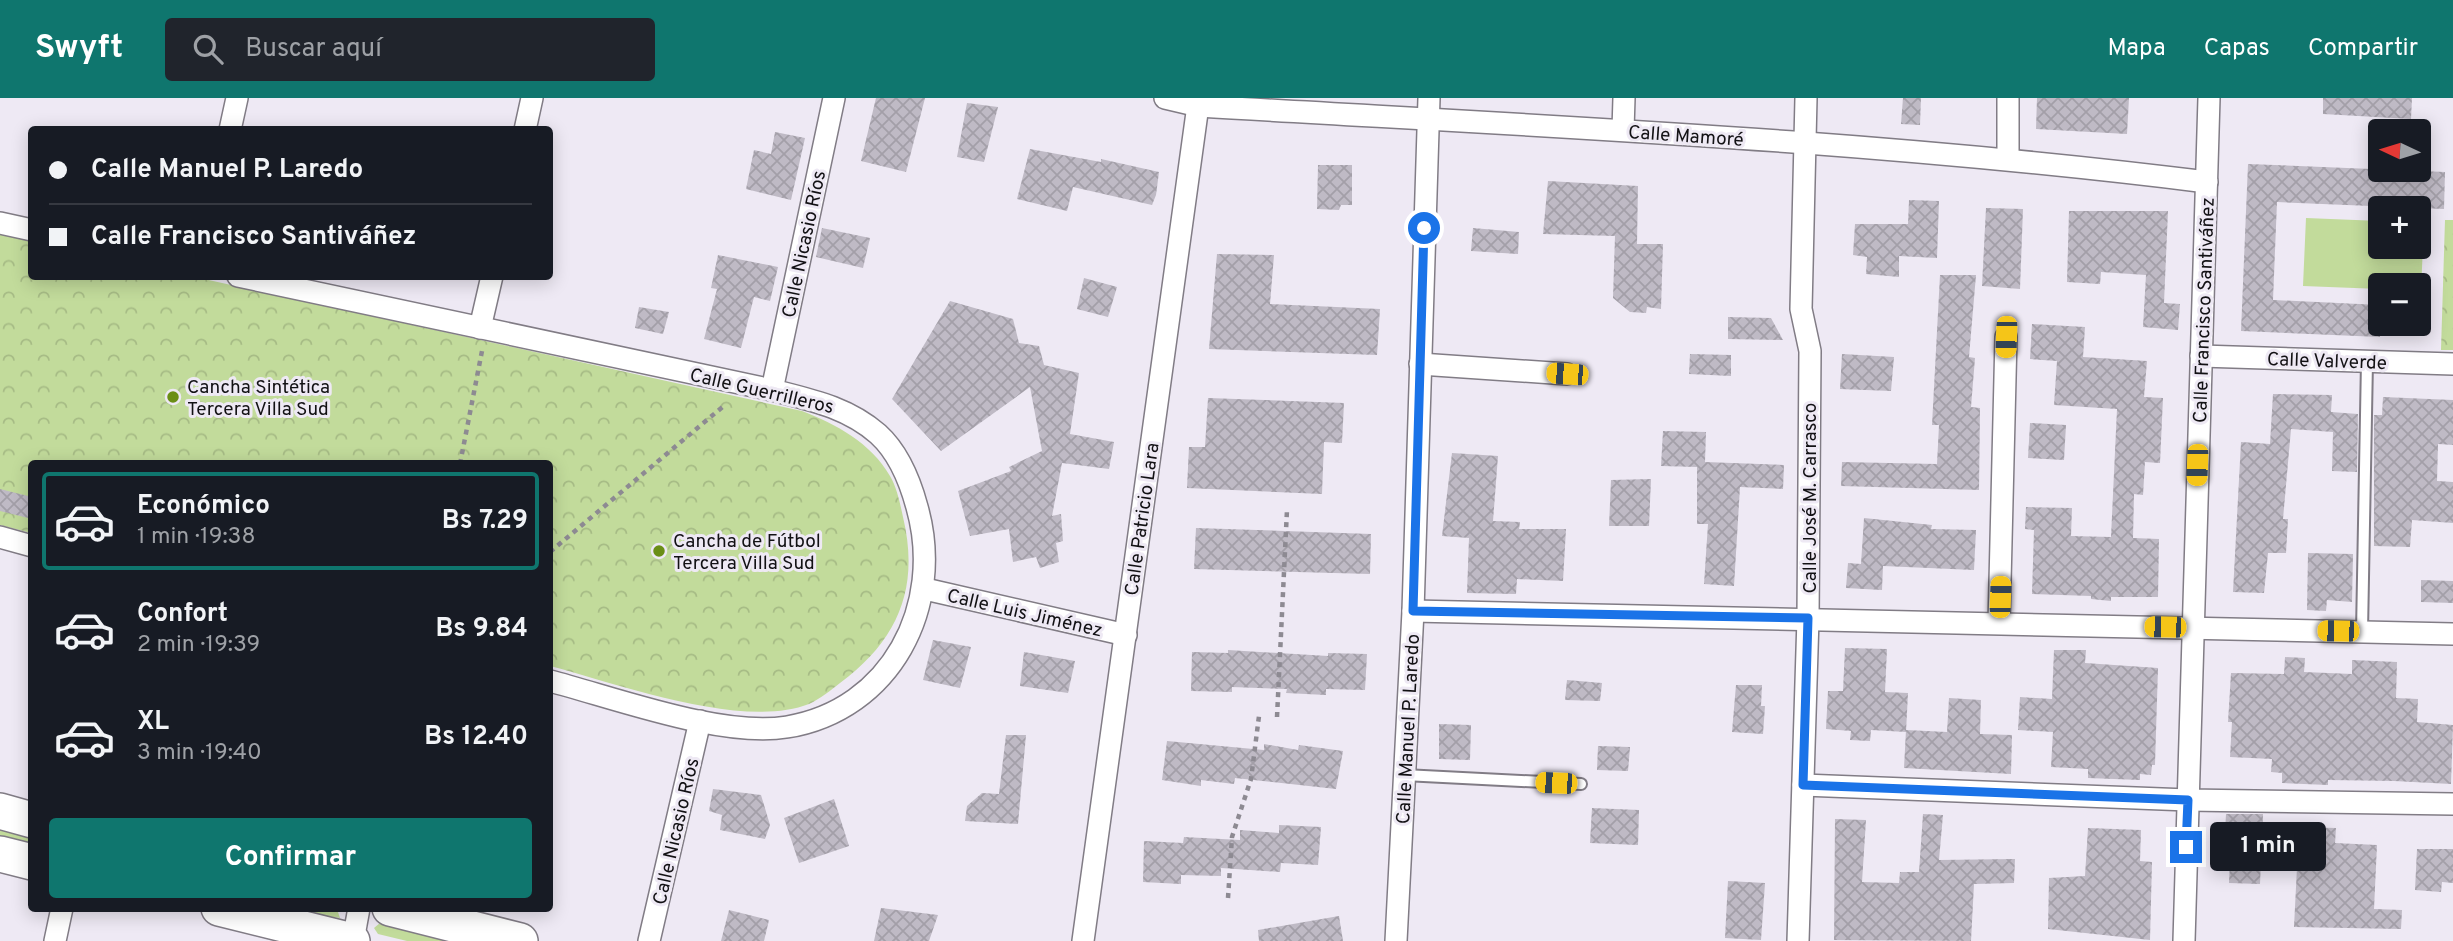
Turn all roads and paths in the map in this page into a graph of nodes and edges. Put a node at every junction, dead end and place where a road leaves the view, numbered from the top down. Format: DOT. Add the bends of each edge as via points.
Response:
graph roads {
  1 [pos="237,98"];
  2 [pos="532,98"];
  3 [pos="834,98"];
  4 [pos="1165,98"];
  5 [pos="1429,98"];
  6 [pos="1624,98"];
  7 [pos="1806,98"];
  8 [pos="2008,98"];
  9 [pos="2209,98"];
  10 [pos="1199,102"];
  11 [pos="1428,120"];
  12 [pos="231,126"];
  13 [pos="526,126"];
  14 [pos="1623,130"];
  15 [pos="1804,143"];
  16 [pos="2008,159"];
  17 [pos="2207,182"];
  18 [pos="0,223"];
  19 [pos="28,229"];
  20 [pos="256,280"];
  21 [pos="491,280"];
  22 [pos="483,329"];
  23 [pos="2006,337"];
  24 [pos="2201,355"];
  25 [pos="2367,361"];
  26 [pos="1420,364"];
  27 [pos="2453,364"];
  28 [pos="1567,374"];
  29 [pos="738,383"];
  30 [pos="772,390"];
  31 [pos="461,460"];
  32 [pos="1287,510"];
  33 [pos="0,537"];
  34 [pos="28,545"];
  35 [pos="553,549"];
  36 [pos="925,589"];
  37 [pos="1413,611"];
  38 [pos="1808,618"];
  39 [pos="1999,623"];
  40 [pos="2192,628"];
  41 [pos="2362,632"];
  42 [pos="2453,634"];
  43 [pos="1126,635"];
  44 [pos="553,682"];
  45 [pos="1259,716"];
  46 [pos="1277,717"];
  47 [pos="700,721"];
  48 [pos="1404,775"];
  49 [pos="1581,784"];
  50 [pos="1803,785"];
  51 [pos="2188,800"];
  52 [pos="2453,804"];
  53 [pos="0,811"];
  54 [pos="28,819"];
  55 [pos="0,854"];
  56 [pos="28,861"];
  57 [pos="1228,898"];
  58 [pos="61,912"];
  59 [pos="235,912"];
  60 [pos="358,912"];
  61 [pos="406,912"];
  62 [pos="55,941"];
  63 [pos="352,941"];
  64 [pos="520,941"];
  65 [pos="649,941"];
  66 [pos="1083,941"];
  67 [pos="1396,941"];
  68 [pos="1798,941"];
  69 [pos="2184,941"];
  1 -- 12 [label="street"];
  2 -- 13 [label="street"];
  3 -- 30 [label="street, Calle Nicasio Ríos"];
  4 -- 10 [label="street, Calle Mamoré"];
  5 -- 11 [label="street, Calle Manuel P. Laredo"];
  6 -- 14 [label="street"];
  7 -- 15 [label="street, Calle José M. Carrasco"];
  8 -- 16 [label="street"];
  9 -- 17 [label="street, Calle Francisco Santiváñez"];
  10 -- 11 [label="street, Calle Mamoré"];
  10 -- 43 [label="street, Calle Patricio Lara"];
  11 -- 14 [label="street, Calle Mamoré"];
  11 -- 26 [label="street, Calle Manuel P. Laredo"];
  14 -- 15 [label="street, Calle Mamoré"];
  15 -- 16 [label="street, Calle Mamoré"];
  15 -- 38 [label="street, Calle José M. Carrasco" via="1801,309 1810,351"];
  16 -- 17 [label="street, Calle Mamoré"];
  17 -- 24 [label="street, Calle Francisco Santiváñez"];
  18 -- 19 [label="street"];
  20 -- 22 [label="street, Calle Guerrilleros"];
  21 -- 22 [label="street"];
  22 -- 29 [label="street, Calle Guerrilleros"];
  22 -- 31 [label="path"];
  23 -- 39 [label="street"];
  24 -- 25 [label="street, Calle Valverde"];
  24 -- 40 [label="street, Calle Francisco Santiváñez"];
  25 -- 27 [label="street, Calle Valverde"];
  25 -- 41 [label="lane"];
  26 -- 28 [label="street"];
  26 -- 37 [label="street, Calle Manuel P. Laredo"];
  29 -- 30 [label="street, Calle Guerrilleros"];
  29 -- 35 [label="path" via="734,396"];
  30 -- 36 [label="street, Calle Guerrilleros" via="841,408 879,435 908,475 922,526"];
  32 -- 46 [label="path"];
  33 -- 34 [label="street"];
  36 -- 43 [label="street, Calle Luis Jiménez"];
  36 -- 47 [label="street, Calle Guerrilleros" via="901,648 879,681 850,704 818,720 785,727 748,731"];
  37 -- 38 [label="street"];
  37 -- 48 [label="street, Calle Manuel P. Laredo"];
  38 -- 39 [label="street"];
  38 -- 50 [label="street, Calle José M. Carrasco"];
  39 -- 40 [label="street"];
  40 -- 41 [label="street"];
  40 -- 51 [label="street, Calle Francisco Santiváñez"];
  41 -- 42 [label="street"];
  43 -- 66 [label="street, Calle Patricio Lara"];
  44 -- 47 [label="street, Calle Guerrilleros"];
  45 -- 57 [label="path" via="1251,779 1232,836"];
  47 -- 65 [label="street, Calle Nicasio Ríos"];
  48 -- 49 [label="lane"];
  48 -- 67 [label="street, Calle Manuel P. Laredo"];
  50 -- 51 [label="street"];
  50 -- 68 [label="street, Calle José M. Carrasco"];
  51 -- 52 [label="street"];
  51 -- 69 [label="street, Calle Francisco Santiváñez"];
  53 -- 54 [label="highway"];
  55 -- 56 [label="highway"];
  58 -- 62 [label="street"];
  59 -- 63 [label="highway"];
  60 -- 63 [label="street"];
  61 -- 64 [label="highway"];
}
